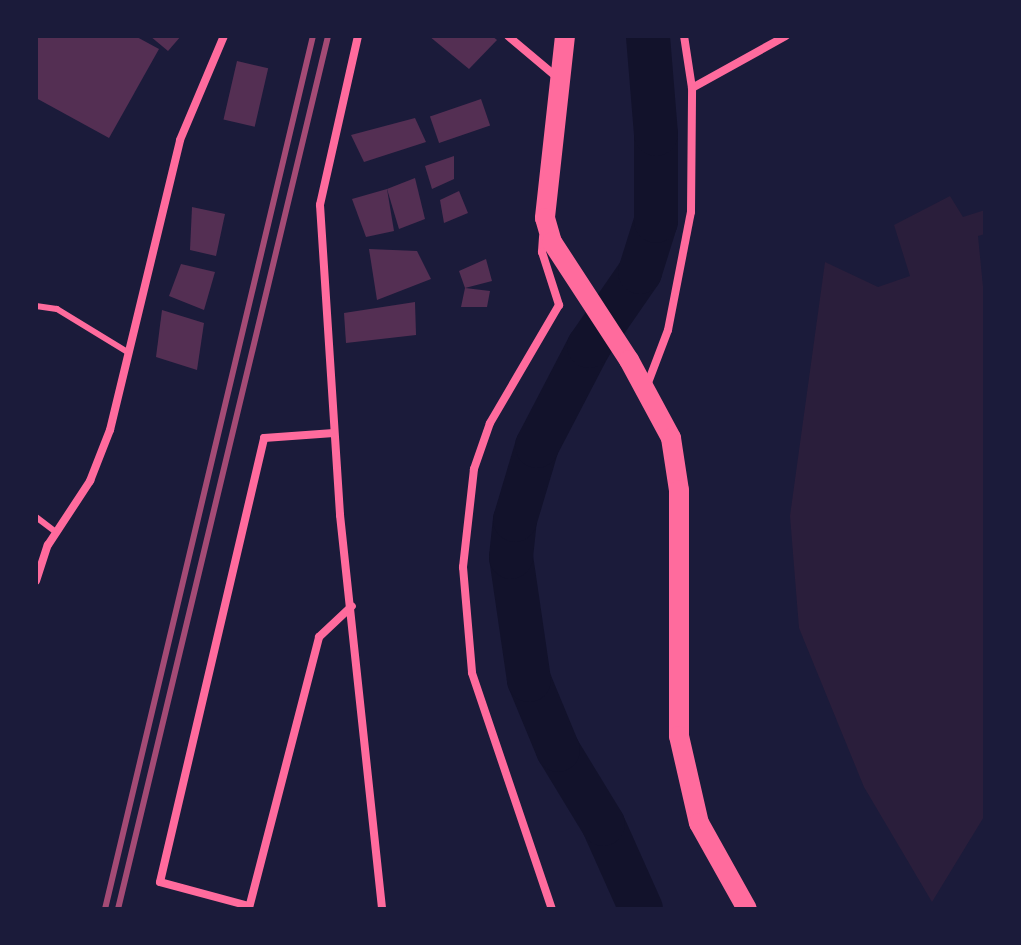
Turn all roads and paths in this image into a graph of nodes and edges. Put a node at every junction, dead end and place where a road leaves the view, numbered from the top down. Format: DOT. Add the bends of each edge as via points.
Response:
graph roads {
  1 [pos="224,36"];
  2 [pos="358,36"];
  3 [pos="508,36"];
  4 [pos="565,36"];
  5 [pos="684,36"];
  6 [pos="786,36"];
  7 [pos="559,80"];
  8 [pos="692,88"];
  9 [pos="545,218"];
  10 [pos="36,306"];
  11 [pos="129,353"];
  12 [pos="646,389"];
  13 [pos="334,433"];
  14 [pos="36,517"];
  15 [pos="56,532"];
  16 [pos="36,581"];
  17 [pos="352,606"];
  18 [pos="249,908"];
  19 [pos="382,909"];
  20 [pos="552,909"];
  21 [pos="747,909"];
  1 -- 11 [label="street" via="180,140"];
  2 -- 13 [label="street" via="320,205"];
  3 -- 7 [label="street"];
  4 -- 7 [label="main road"];
  5 -- 8 [label="street"];
  6 -- 8 [label="street"];
  7 -- 9 [label="main road"];
  8 -- 12 [label="street" via="691,212 668,330"];
  9 -- 12 [label="main road" via="552,242"];
  9 -- 20 [label="street" via="542,252 559,305 490,423 474,469 463,567 472,673"];
  10 -- 11 [label="lane" via="57,309"];
  11 -- 15 [label="street" via="110,430 90,481"];
  12 -- 21 [label="main road" via="671,438 679,490 679,736 687,779 699,823"];
  13 -- 17 [label="street"];
  13 -- 18 [label="street" via="264,438 160,882"];
  14 -- 15 [label="lane"];
  15 -- 16 [label="street"];
  17 -- 18 [label="street" via="319,637"];
  17 -- 19 [label="street"];
}
